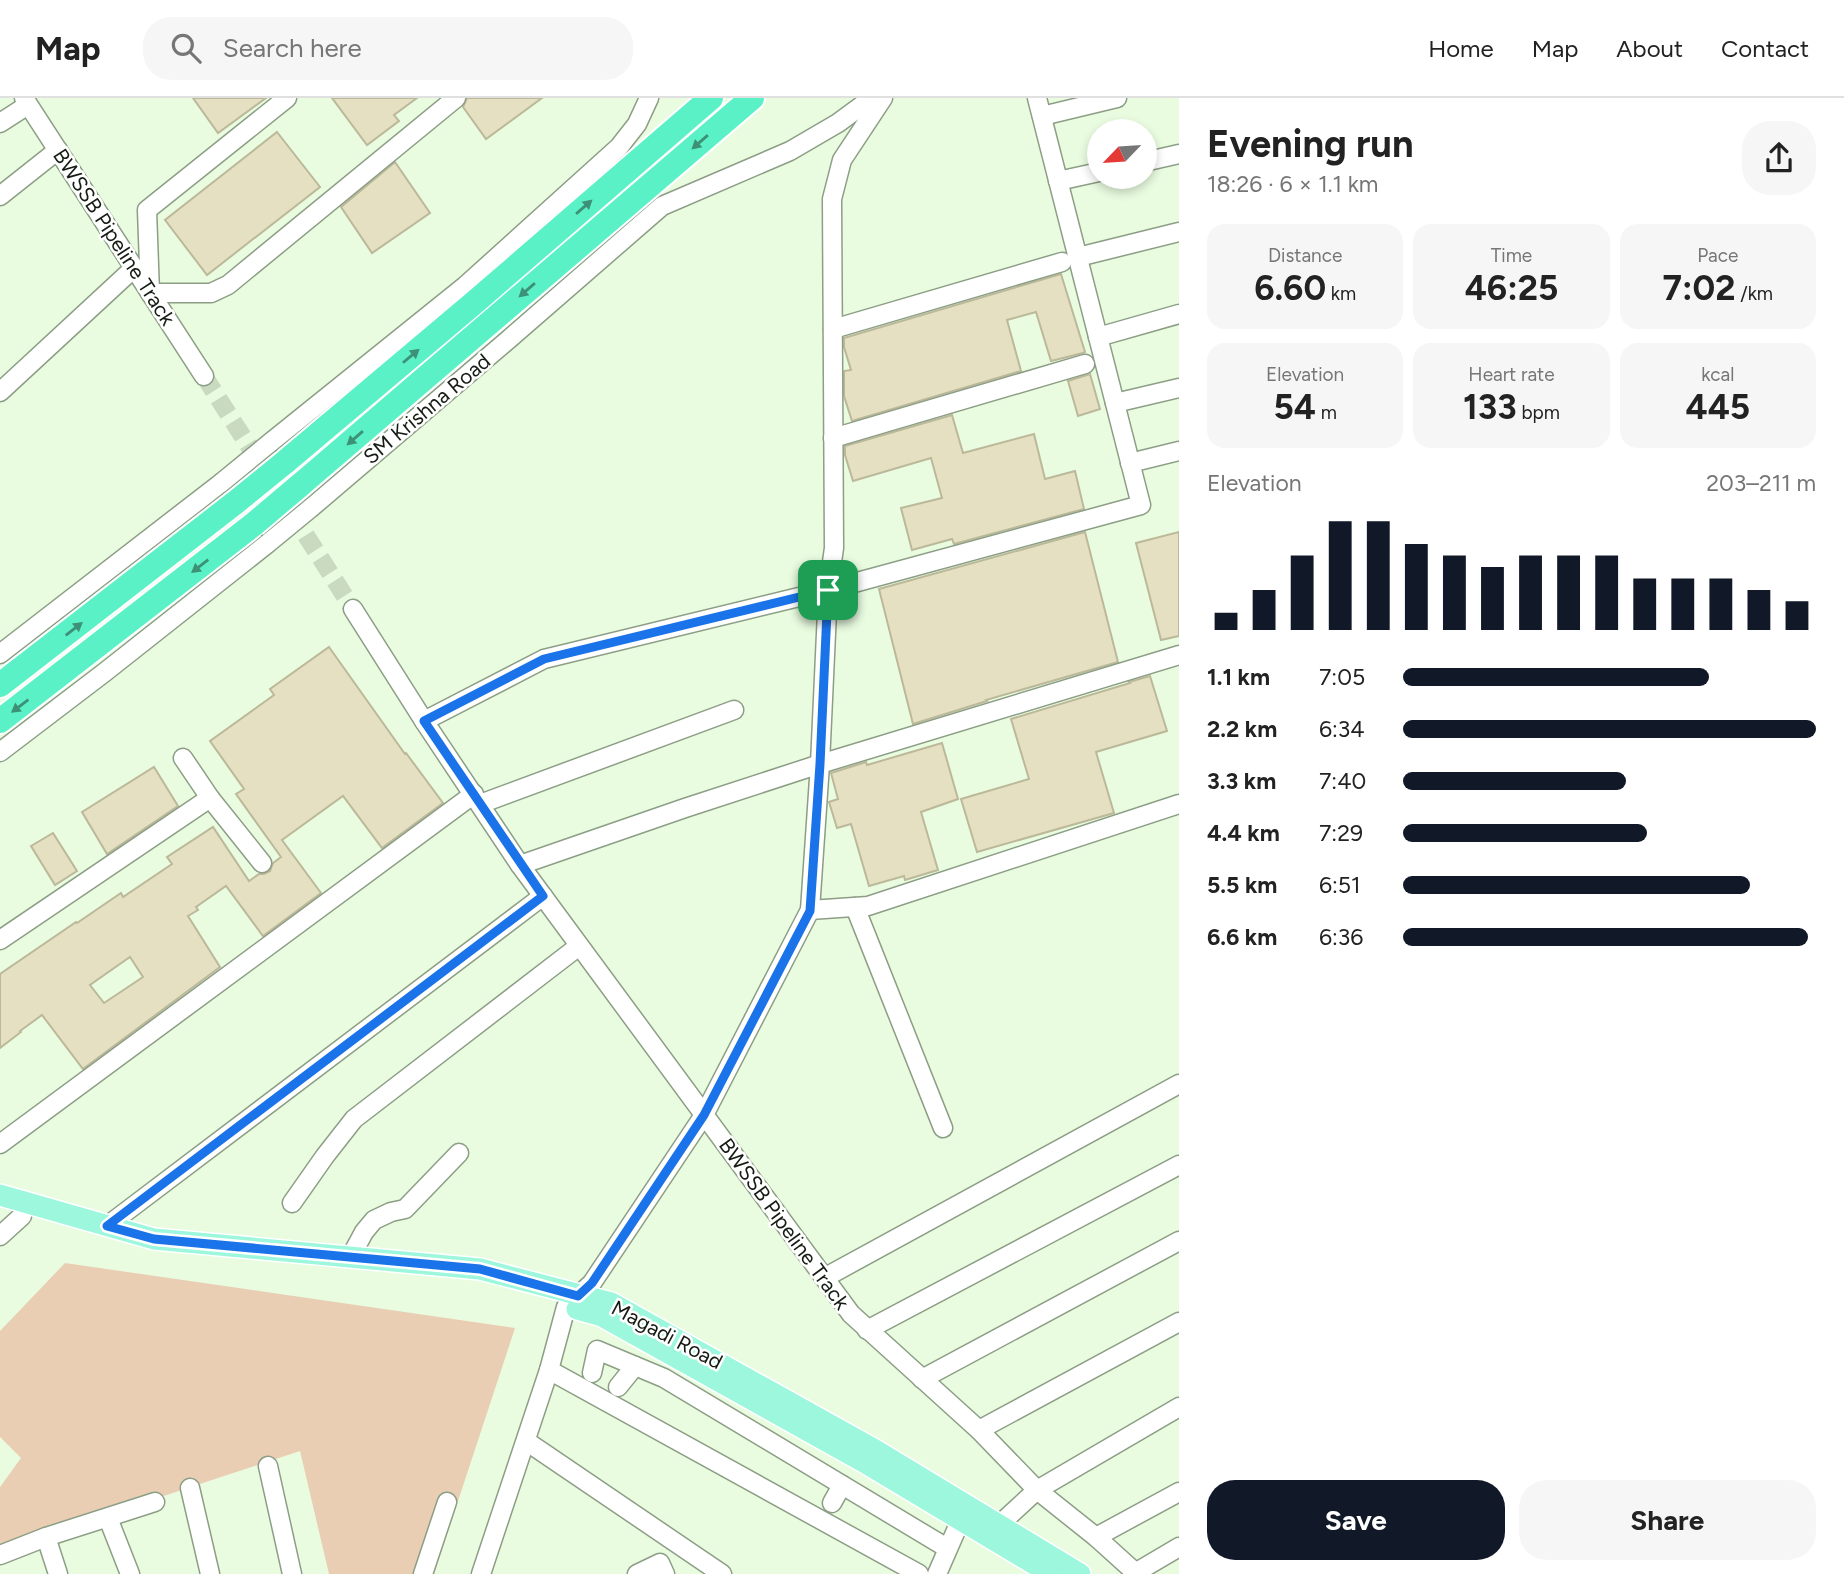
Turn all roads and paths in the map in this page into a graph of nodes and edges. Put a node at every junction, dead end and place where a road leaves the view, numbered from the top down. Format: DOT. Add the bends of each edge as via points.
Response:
graph roads {
  1 [pos="288,98"];
  2 [pos="456,98"];
  3 [pos="649,98"];
  4 [pos="710,98"];
  5 [pos="752,98"];
  6 [pos="872,98"];
  7 [pos="883,98"];
  8 [pos="1037,98"];
  9 [pos="1117,98"];
  10 [pos="26,101"];
  11 [pos="1042,116"];
  12 [pos="0,123"];
  13 [pos="58,150"];
  14 [pos="1179,154"];
  15 [pos="1157,159"];
  16 [pos="1087,175"];
  17 [pos="1058,181"];
  18 [pos="0,195"];
  19 [pos="1179,232"];
  20 [pos="1070,260"];
  21 [pos="134,268"];
  22 [pos="150,293"];
  23 [pos="1179,314"];
  24 [pos="833,329"];
  25 [pos="1098,337"];
  26 [pos="1085,364"];
  27 [pos="204,376"];
  28 [pos="1179,388"];
  29 [pos="0,392"];
  30 [pos="1115,403"];
  31 [pos="833,438"];
  32 [pos="1179,451"];
  33 [pos="275,460"];
  34 [pos="1130,463"];
  35 [pos="228,492"];
  36 [pos="298,497"];
  37 [pos="260,534"];
  38 [pos="828,590"];
  39 [pos="353,609"];
  40 [pos="0,654"];
  41 [pos="1179,655"];
  42 [pos="0,685"];
  43 [pos="734,710"];
  44 [pos="0,721"];
  45 [pos="424,721"];
  46 [pos="0,752"];
  47 [pos="183,758"];
  48 [pos="820,764"];
  49 [pos="210,798"];
  50 [pos="477,799"];
  51 [pos="1179,804"];
  52 [pos="262,863"];
  53 [pos="520,865"];
  54 [pos="543,896"];
  55 [pos="855,907"];
  56 [pos="810,911"];
  57 [pos="0,940"];
  58 [pos="579,946"];
  59 [pos="1179,1084"];
  60 [pos="704,1115"];
  61 [pos="943,1128"];
  62 [pos="0,1144"];
  63 [pos="459,1153"];
  64 [pos="1179,1164"];
  65 [pos="0,1195"];
  66 [pos="292,1203"];
  67 [pos="0,1210"];
  68 [pos="22,1216"];
  69 [pos="107,1226"];
  70 [pos="0,1236"];
  71 [pos="1179,1241"];
  72 [pos="350,1258"];
  73 [pos="824,1278"];
  74 [pos="572,1301"];
  75 [pos="1179,1322"];
  76 [pos="867,1330"];
  77 [pos="635,1366"];
  78 [pos="550,1370"];
  79 [pos="592,1373"];
  80 [pos="922,1379"];
  81 [pos="618,1387"];
  82 [pos="1179,1407"];
  83 [pos="979,1430"];
  84 [pos="526,1441"];
  85 [pos="268,1466"];
  86 [pos="842,1485"];
  87 [pos="190,1488"];
  88 [pos="1037,1490"];
  89 [pos="1179,1492"];
  90 [pos="155,1502"];
  91 [pos="447,1502"];
  92 [pos="832,1503"];
  93 [pos="963,1513"];
  94 [pos="108,1518"];
  95 [pos="994,1531"];
  96 [pos="46,1537"];
  97 [pos="1096,1537"];
  98 [pos="1179,1547"];
  99 [pos="947,1548"];
  100 [pos="0,1555"];
  101 [pos="1136,1573"];
  102 [pos="58,1574"];
  103 [pos="130,1574"];
  104 [pos="211,1574"];
  105 [pos="292,1574"];
  106 [pos="423,1574"];
  107 [pos="481,1574"];
  108 [pos="637,1574"];
  109 [pos="665,1574"];
  110 [pos="722,1574"];
  111 [pos="919,1574"];
  112 [pos="937,1574"];
  113 [pos="1051,1574"];
  114 [pos="1080,1574"];
  1 -- 22 [label="street" via="147,210"];
  2 -- 22 [label="street" via="228,285 211,293"];
  3 -- 33 [label="street" via="632,132 599,165"];
  33 -- 4 [label="highway, one-way" via="475,302"];
  5 -- 36 [label="highway, SM Krishna Road, one-way"];
  6 -- 36 [label="street, SM Krishna Road" via="790,151 662,206 508,340"];
  7 -- 24 [label="street" via="842,160 832,199"];
  8 -- 11 [label="street"];
  9 -- 11 [label="street"];
  10 -- 12 [label="street"];
  10 -- 13 [label="street, BWSSB Pipeline Track"];
  11 -- 17 [label="street"];
  13 -- 18 [label="street"];
  13 -- 21 [label="street, BWSSB Pipeline Track"];
  14 -- 15 [label="street"];
  16 -- 17 [label="street"];
  17 -- 20 [label="street"];
  19 -- 20 [label="street"];
  20 -- 24 [label="street"];
  20 -- 25 [label="street"];
  21 -- 22 [label="street, BWSSB Pipeline Track"];
  21 -- 29 [label="street"];
  22 -- 27 [label="street, BWSSB Pipeline Track"];
  23 -- 25 [label="street"];
  24 -- 31 [label="street"];
  25 -- 30 [label="street"];
  26 -- 31 [label="street"];
  28 -- 30 [label="street"];
  30 -- 34 [label="street"];
  31 -- 38 [label="street" via="834,548"];
  32 -- 34 [label="street"];
  33 -- 35 [label="highway, bridge"];
  33 -- 35 [label="street, bridge"];
  33 -- 36 [label="street"];
  34 -- 38 [label="street" via="1141,505"];
  35 -- 40 [label="street"];
  42 -- 35 [label="highway, one-way"];
  36 -- 37 [label="highway, SM Krishna Road, bridge"];
  37 -- 44 [label="highway, SM Krishna Road, one-way"];
  37 -- 46 [label="street, SM Krishna Road"];
  38 -- 45 [label="street" via="544,659"];
  38 -- 48 [label="street"];
  39 -- 45 [label="street, BWSSB Pipeline Track"];
  41 -- 48 [label="street"];
  43 -- 50 [label="street"];
  45 -- 50 [label="street, BWSSB Pipeline Track"];
  47 -- 49 [label="street"];
  48 -- 53 [label="street"];
  48 -- 56 [label="street"];
  49 -- 52 [label="street"];
  49 -- 57 [label="street"];
  50 -- 53 [label="street, BWSSB Pipeline Track"];
  50 -- 62 [label="street"];
  51 -- 55 [label="street"];
  53 -- 54 [label="street, BWSSB Pipeline Track"];
  54 -- 58 [label="street, BWSSB Pipeline Track"];
  54 -- 69 [label="street"];
  55 -- 56 [label="street"];
  55 -- 61 [label="street"];
  56 -- 60 [label="street"];
  58 -- 60 [label="street, BWSSB Pipeline Track"];
  58 -- 66 [label="street" via="354,1119"];
  59 -- 73 [label="street"];
  60 -- 73 [label="street, BWSSB Pipeline Track"];
  60 -- 74 [label="street" via="592,1283"];
  63 -- 72 [label="street" via="405,1209 374,1220"];
  64 -- 76 [label="street"];
  65 -- 69 [label="main road, Magadi Road"];
  67 -- 68 [label="main road, Magadi Road"];
  68 -- 70 [label="street"];
  68 -- 74 [label="main road, Magadi Road" via="148,1252 473,1283"];
  69 -- 72 [label="main road, Magadi Road" via="154,1239"];
  71 -- 80 [label="street"];
  72 -- 74 [label="main road, Magadi Road" via="480,1269"];
  73 -- 76 [label="street, BWSSB Pipeline Track"];
  74 -- 78 [label="street"];
  74 -- 93 [label="main road, Magadi Road"];
  75 -- 83 [label="street"];
  76 -- 80 [label="street, BWSSB Pipeline Track"];
  77 -- 79 [label="street" via="597,1350"];
  77 -- 81 [label="street"];
  77 -- 86 [label="street" via="664,1378"];
  78 -- 84 [label="street"];
  78 -- 111 [label="street"];
  80 -- 83 [label="street, BWSSB Pipeline Track"];
  82 -- 88 [label="street"];
  83 -- 88 [label="street, BWSSB Pipeline Track"];
  84 -- 107 [label="street"];
  84 -- 110 [label="street"];
  85 -- 105 [label="street"];
  86 -- 92 [label="street"];
  86 -- 99 [label="street"];
  87 -- 104 [label="street"];
  88 -- 95 [label="street"];
  88 -- 97 [label="street, BWSSB Pipeline Track"];
  89 -- 97 [label="street"];
  90 -- 94 [label="street"];
  91 -- 106 [label="street"];
  93 -- 95 [label="main road, Magadi Road"];
  93 -- 99 [label="street"];
  94 -- 96 [label="street"];
  94 -- 103 [label="street"];
  95 -- 113 [label="main road, Magadi Road"];
  95 -- 114 [label="main road, Magadi Road"];
  96 -- 100 [label="street"];
  96 -- 102 [label="street"];
  97 -- 101 [label="street, BWSSB Pipeline Track"];
  98 -- 101 [label="street"];
  99 -- 112 [label="street"];
  108 -- 109 [label="street" via="660,1563"];
}
